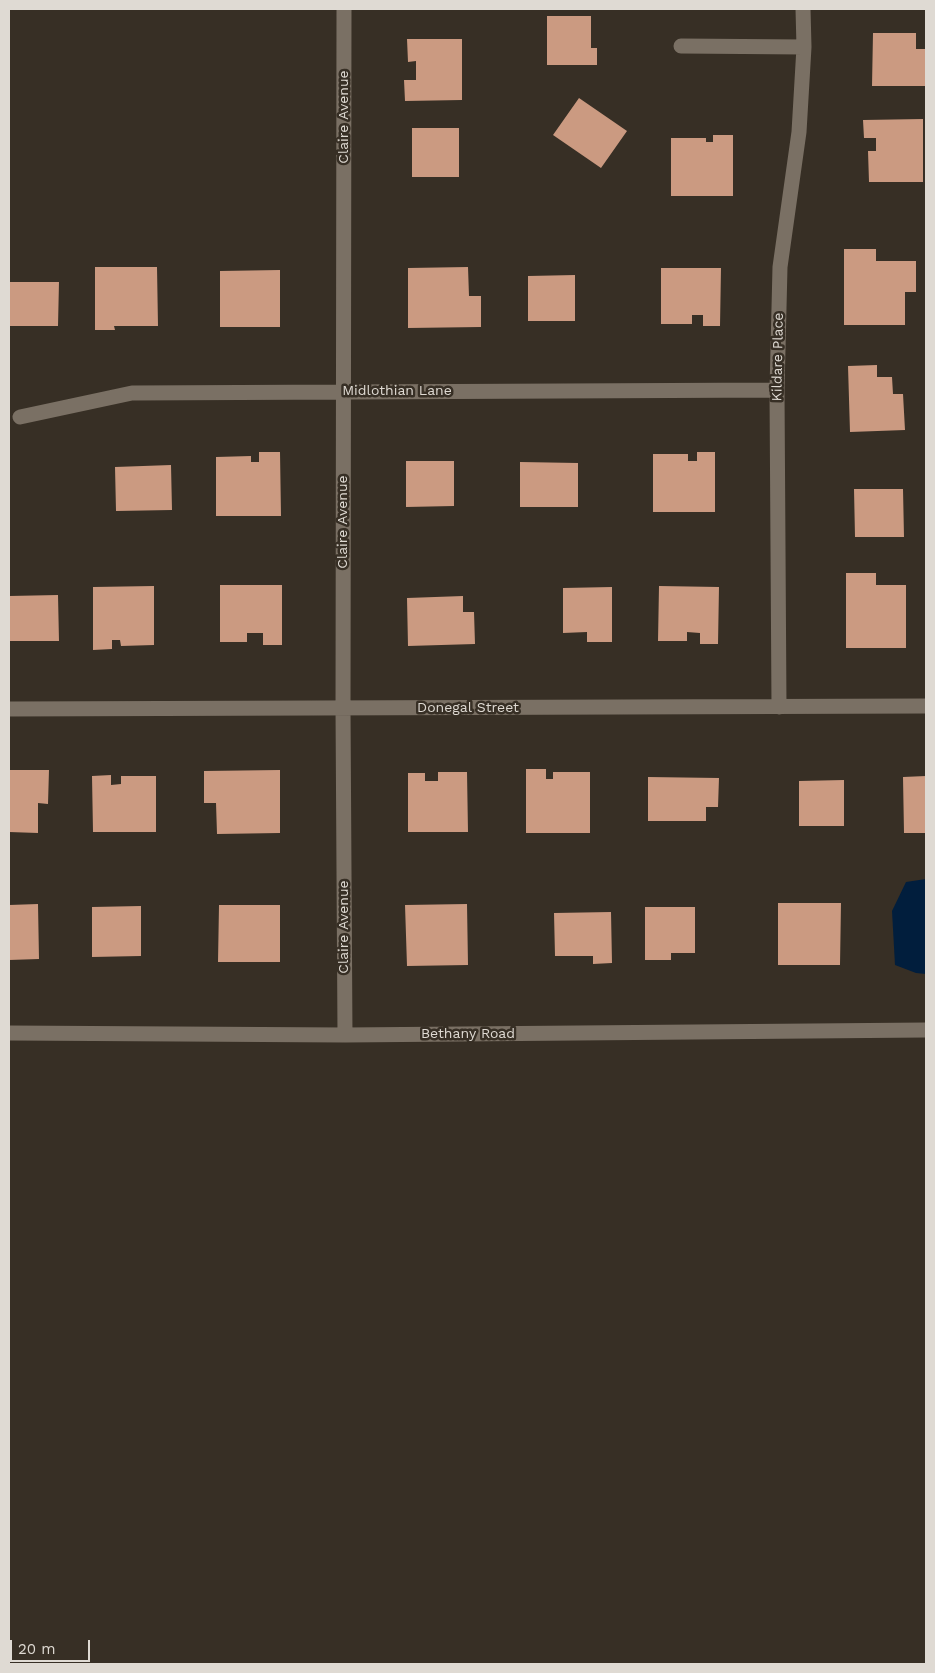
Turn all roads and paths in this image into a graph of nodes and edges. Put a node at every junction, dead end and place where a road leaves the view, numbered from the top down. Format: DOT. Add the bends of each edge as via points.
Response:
graph roads {
  1 [pos="344,9"];
  2 [pos="804,9"];
  3 [pos="681,46"];
  4 [pos="804,47"];
  5 [pos="777,390"];
  6 [pos="344,392"];
  7 [pos="20,417"];
  8 [pos="926,706"];
  9 [pos="779,707"];
  10 [pos="343,708"];
  11 [pos="9,709"];
  12 [pos="926,1030"];
  13 [pos="9,1033"];
  14 [pos="345,1035"];
  1 -- 6 [label="street, Claire Avenue"];
  2 -- 4 [label="street, Kildare Place"];
  3 -- 4 [label="street"];
  4 -- 5 [label="street, Kildare Place" via="799,132 780,267"];
  5 -- 6 [label="street, Midlothian Lane"];
  5 -- 9 [label="street, Kildare Place"];
  6 -- 7 [label="street, Midlothian Lane" via="132,393"];
  6 -- 10 [label="street, Claire Avenue"];
  8 -- 9 [label="street, Donegal Street"];
  9 -- 10 [label="street, Donegal Street"];
  10 -- 11 [label="street, Donegal Street"];
  10 -- 14 [label="street, Claire Avenue"];
  12 -- 14 [label="street, Bethany Road"];
  13 -- 14 [label="street, Bethany Road"];
}
